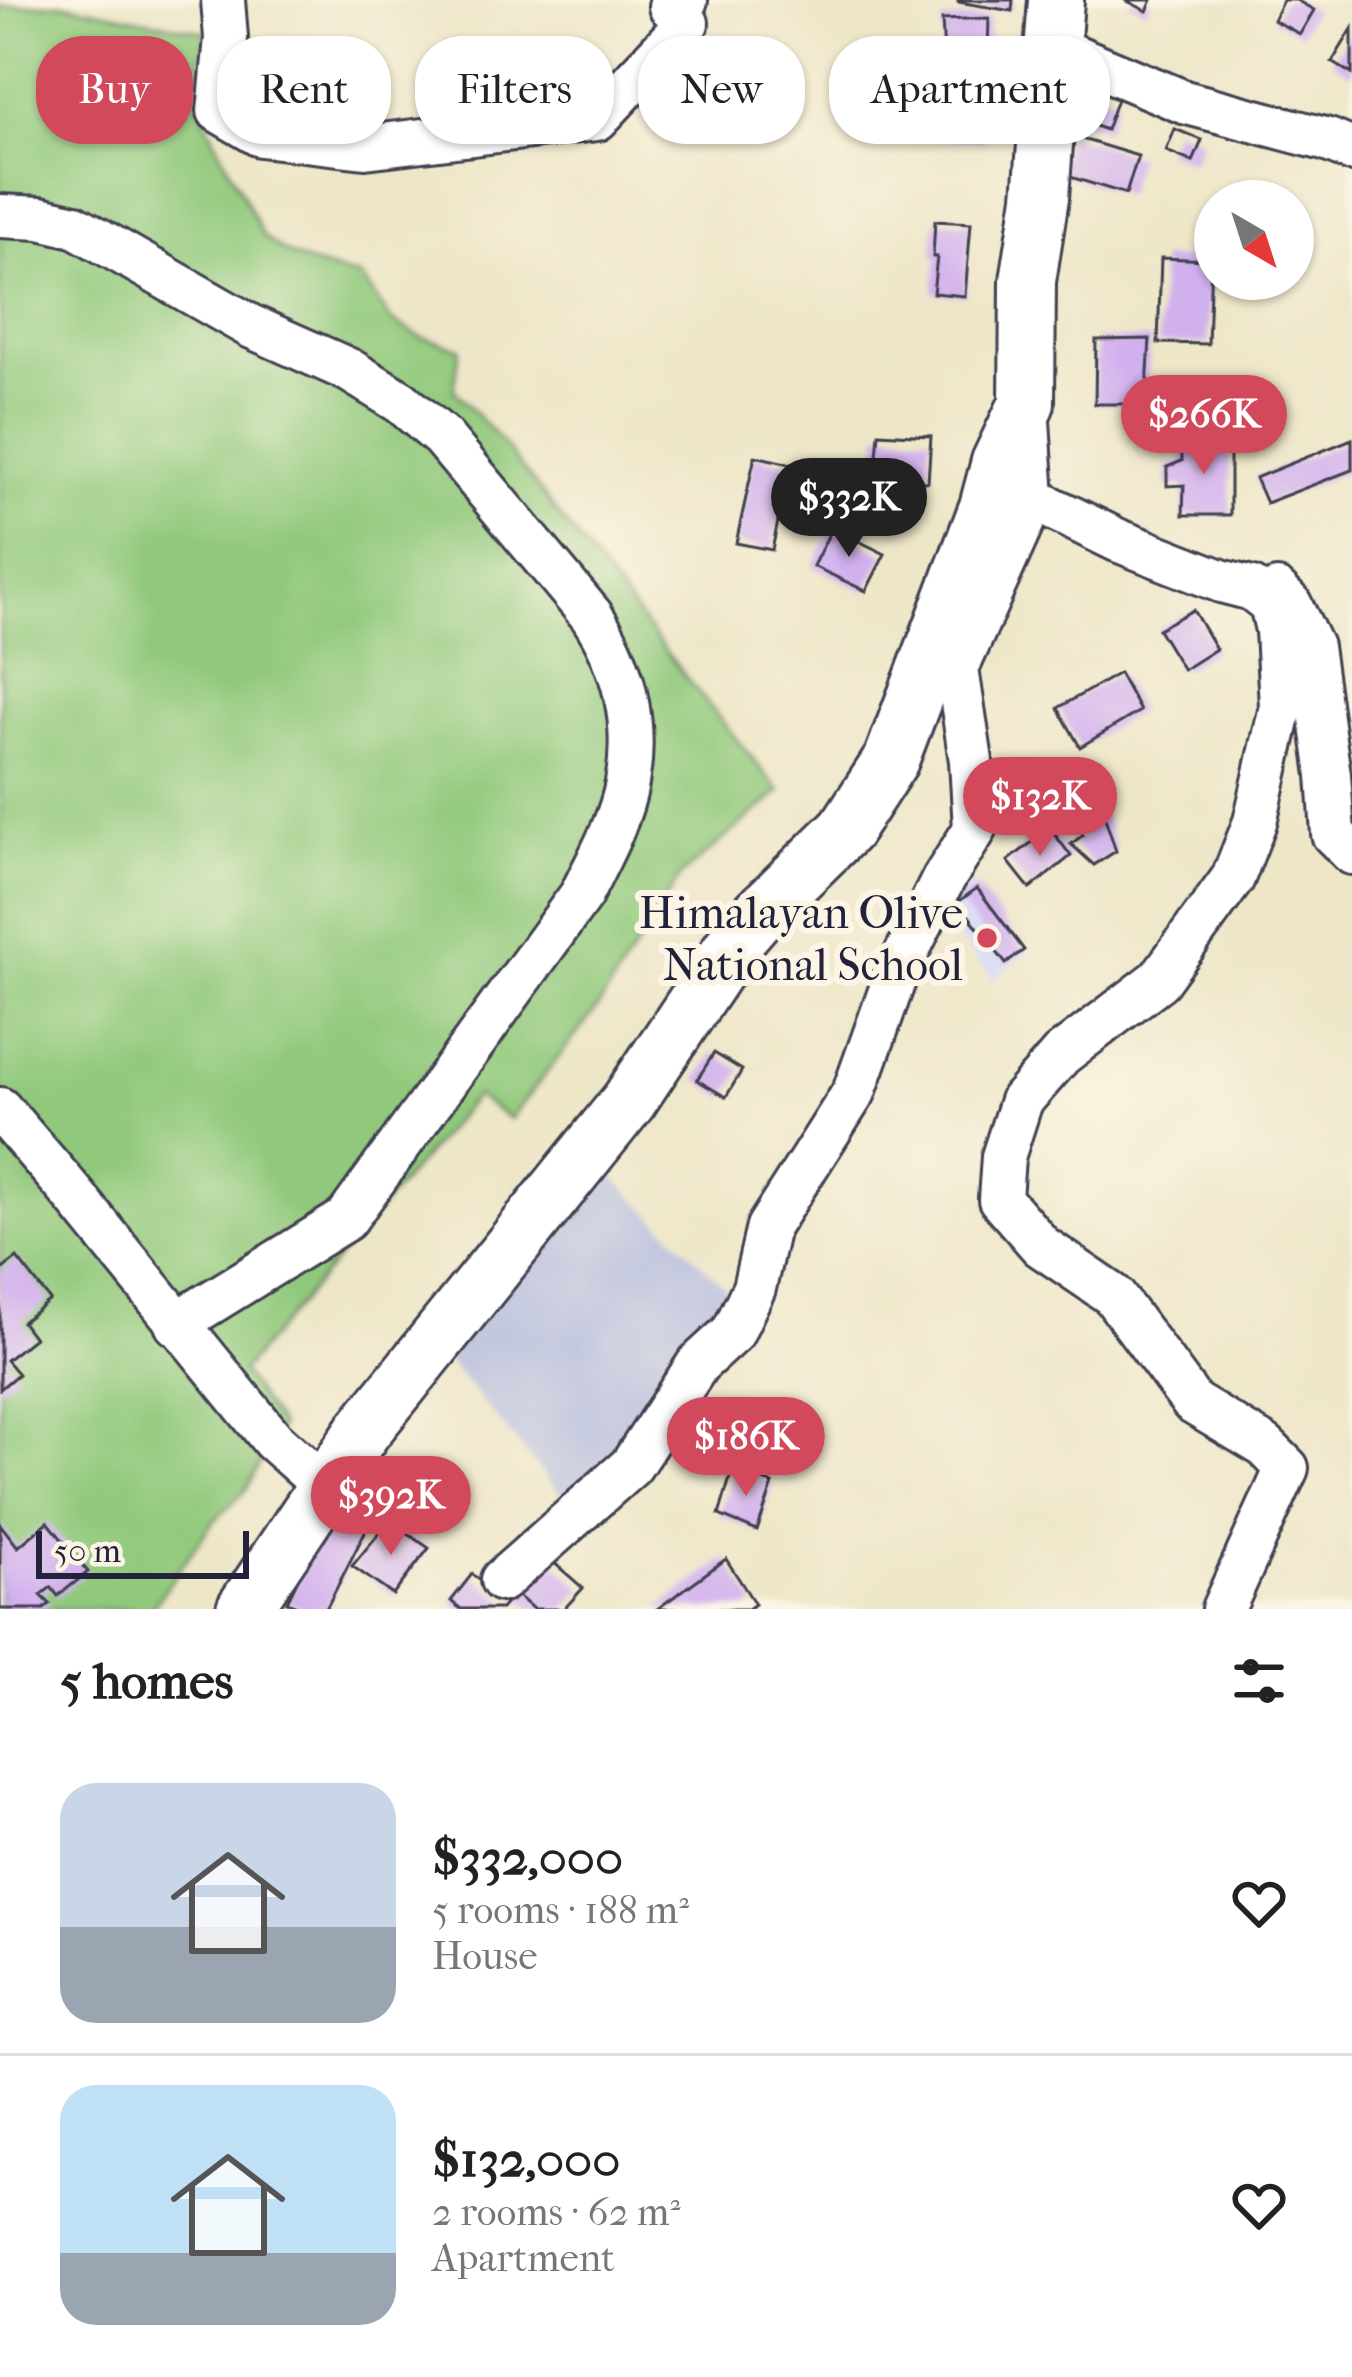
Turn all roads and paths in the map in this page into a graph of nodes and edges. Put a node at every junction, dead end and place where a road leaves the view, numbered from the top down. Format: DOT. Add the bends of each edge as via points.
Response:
graph roads {
  1 [pos="223,0"];
  2 [pos="686,0"];
  3 [pos="1056,0"];
  4 [pos="1053,36"];
  5 [pos="1110,71"];
  6 [pos="1045,144"];
  7 [pos="1352,151"];
  8 [pos="0,216"];
  9 [pos="1027,403"];
  10 [pos="1033,499"];
  11 [pos="1252,589"];
  12 [pos="1352,853"];
  13 [pos="0,1109"];
  14 [pos="176,1324"];
  15 [pos="325,1486"];
  16 [pos="502,1580"];
  17 [pos="244,1609"];
  18 [pos="1223,1609"];
  1 -- 2 [label="street" via="220,110 260,135 365,147 597,119 687,23 670,6"];
  3 -- 4 [label="main road"];
  5 -- 7 [label="street" via="1184,102"];
  6 -- 9 [label="main road" via="1028,280"];
  8 -- 14 [label="street" via="75,226 401,402 442,437 591,615 626,692 627,785 580,895 346,1219"];
  9 -- 10 [label="street"];
  9 -- 15 [label="main road" via="892,760 871,793 847,829 736,939 629,1102"];
  10 -- 11 [label="street"];
  10 -- 16 [label="street" via="957,669 975,830 897,972 854,1092 768,1227 754,1288 733,1332 698,1364 631,1466"];
  11 -- 12 [label="street" via="1275,589 1311,647 1334,834"];
  11 -- 18 [label="street" via="1271,604 1280,707 1255,822 1233,878 1159,980 1061,1055 1021,1102 1000,1199 1041,1246 1113,1295 1193,1403 1287,1468"];
  13 -- 14 [label="street"];
  14 -- 15 [label="street" via="273,1440"];
  15 -- 17 [label="main road"];
}
